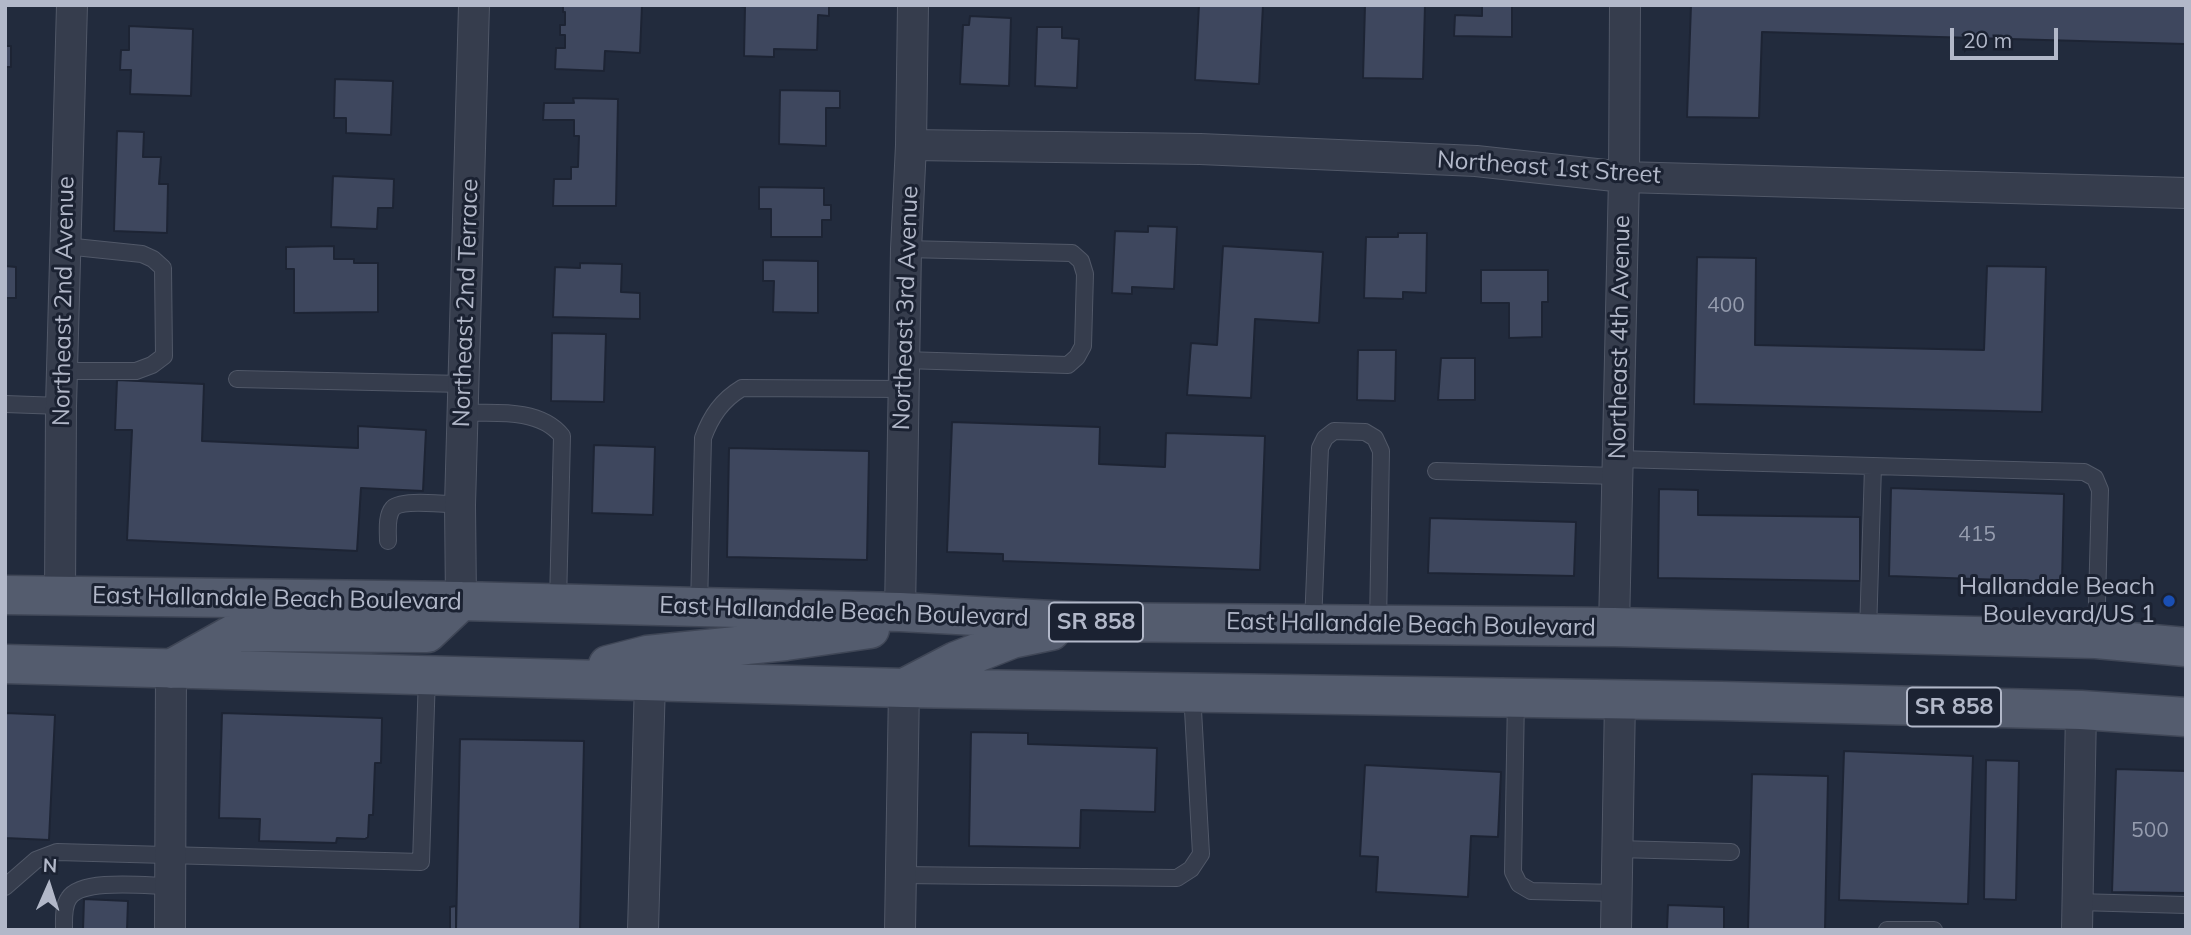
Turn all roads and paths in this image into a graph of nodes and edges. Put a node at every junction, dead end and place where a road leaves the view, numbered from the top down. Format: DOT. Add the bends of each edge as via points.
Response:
graph roads {
  1 [pos="72,5"];
  2 [pos="474,5"];
  3 [pos="913,5"];
  4 [pos="1625,5"];
  5 [pos="911,145"];
  6 [pos="1624,177"];
  7 [pos="2186,193"];
  8 [pos="65,246"];
  9 [pos="906,249"];
  10 [pos="62,371"];
  11 [pos="904,375"];
  12 [pos="237,379"];
  13 [pos="463,398"];
  14 [pos="5,404"];
  15 [pos="61,406"];
  16 [pos="1873,466"];
  17 [pos="1617,468"];
  18 [pos="1436,471"];
  19 [pos="460,505"];
  20 [pos="388,541"];
  21 [pos="5,595"];
  22 [pos="60,597"];
  23 [pos="461,601"];
  24 [pos="558,603"];
  25 [pos="699,607"];
  26 [pos="900,612"];
  27 [pos="1090,622"];
  28 [pos="1313,624"];
  29 [pos="1378,625"];
  30 [pos="1614,627"];
  31 [pos="1868,633"];
  32 [pos="2096,639"];
  33 [pos="2186,647"];
  34 [pos="5,664"];
  35 [pos="171,669"];
  36 [pos="427,675"];
  37 [pos="554,678"];
  38 [pos="650,681"];
  39 [pos="904,688"];
  40 [pos="1192,692"];
  41 [pos="1517,697"];
  42 [pos="1620,699"];
  43 [pos="2081,710"];
  44 [pos="2186,717"];
  45 [pos="1617,849"];
  46 [pos="1731,852"];
  47 [pos="171,855"];
  48 [pos="901,875"];
  49 [pos="170,886"];
  50 [pos="5,887"];
  51 [pos="1616,893"];
  52 [pos="2186,905"];
  53 [pos="2077,916"];
  54 [pos="64,930"];
  55 [pos="170,930"];
  56 [pos="643,930"];
  57 [pos="900,930"];
  58 [pos="1616,930"];
  59 [pos="1886,930"];
  60 [pos="1934,930"];
  1 -- 8 [label="street, Northeast 2nd Avenue"];
  2 -- 13 [label="street, Northeast 2nd Terrace"];
  3 -- 5 [label="street, Northeast 3rd Avenue"];
  4 -- 6 [label="street, Northeast 4th Avenue"];
  5 -- 6 [label="street, Northeast 1st Street" via="1200,149 1448,160"];
  5 -- 9 [label="street, Northeast 3rd Avenue"];
  6 -- 7 [label="street, Northeast 1st Street"];
  6 -- 17 [label="street, Northeast 4th Avenue"];
  8 -- 10 [label="street, Northeast 2nd Avenue"];
  8 -- 10 [label="lane" via="142,254 163,268 164,356 136,371"];
  9 -- 11 [label="street, Northeast 3rd Avenue"];
  9 -- 11 [label="lane" via="1072,253 1085,274 1083,345 1068,365"];
  10 -- 15 [label="street, Northeast 2nd Avenue"];
  11 -- 25 [label="lane" via="742,387 728,396 703,438"];
  11 -- 26 [label="street, Northeast 3rd Avenue"];
  12 -- 13 [label="lane"];
  13 -- 19 [label="street, Northeast 2nd Terrace"];
  13 -- 24 [label="lane" via="503,414 543,419 562,436"];
  14 -- 15 [label="lane"];
  15 -- 22 [label="street, Northeast 2nd Avenue"];
  16 -- 17 [label="lane"];
  16 -- 31 [label="lane"];
  16 -- 32 [label="lane" via="2084,472 2095,478 2100,490"];
  17 -- 18 [label="lane"];
  17 -- 30 [label="street, Northeast 4th Avenue"];
  19 -- 20 [label="lane" via="401,503 388,517"];
  19 -- 23 [label="street, Northeast 2nd Terrace"];
  21 -- 22 [label="main road, East Hallandale Beach Boulevard / SR 858"];
  22 -- 23 [label="main road, East Hallandale Beach Boulevard / SR 858"];
  23 -- 24 [label="main road, East Hallandale Beach Boulevard / SR 858"];
  23 -- 35 [label="main road" via="427,634 237,632"];
  24 -- 25 [label="main road, East Hallandale Beach Boulevard / SR 858"];
  25 -- 26 [label="main road, East Hallandale Beach Boulevard / SR 858"];
  26 -- 27 [label="main road, East Hallandale Beach Boulevard / SR 858"];
  26 -- 37 [label="main road" via="875,628 648,655"];
  27 -- 28 [label="main road, East Hallandale Beach Boulevard / SR 858"];
  27 -- 39 [label="main road" via="1012,639"];
  28 -- 29 [label="main road, East Hallandale Beach Boulevard / SR 858"];
  28 -- 29 [label="lane" via="1320,448 1334,431 1365,432 1375,438 1381,451"];
  29 -- 30 [label="main road, East Hallandale Beach Boulevard / SR 858"];
  30 -- 31 [label="main road, East Hallandale Beach Boulevard / SR 858"];
  31 -- 32 [label="main road, East Hallandale Beach Boulevard / SR 858"];
  32 -- 33 [label="main road, East Hallandale Beach Boulevard / SR 858"];
  34 -- 35 [label="main road, SR 858"];
  35 -- 36 [label="main road, SR 858"];
  35 -- 47 [label="street"];
  36 -- 37 [label="main road, SR 858"];
  36 -- 47 [label="lane" via="421,862"];
  37 -- 38 [label="main road, SR 858"];
  38 -- 39 [label="main road, SR 858"];
  38 -- 56 [label="street"];
  39 -- 40 [label="main road, SR 858"];
  39 -- 48 [label="street"];
  40 -- 41 [label="main road, SR 858"];
  40 -- 48 [label="lane" via="1200,854 1184,874 1177,878"];
  41 -- 42 [label="main road, SR 858"];
  41 -- 51 [label="lane" via="1513,872 1519,884 1531,891"];
  42 -- 43 [label="main road, SR 858"];
  42 -- 45 [label="street"];
  43 -- 44 [label="main road, SR 858"];
  43 -- 53 [label="street"];
  45 -- 46 [label="lane"];
  45 -- 51 [label="street"];
  47 -- 49 [label="street"];
  47 -- 50 [label="lane" via="57,852 36,860"];
  48 -- 57 [label="street"];
  49 -- 54 [label="lane" via="80,888 69,898"];
  49 -- 55 [label="street"];
  51 -- 58 [label="street"];
  52 -- 53 [label="lane"];
  59 -- 60 [label="lane"];
}
